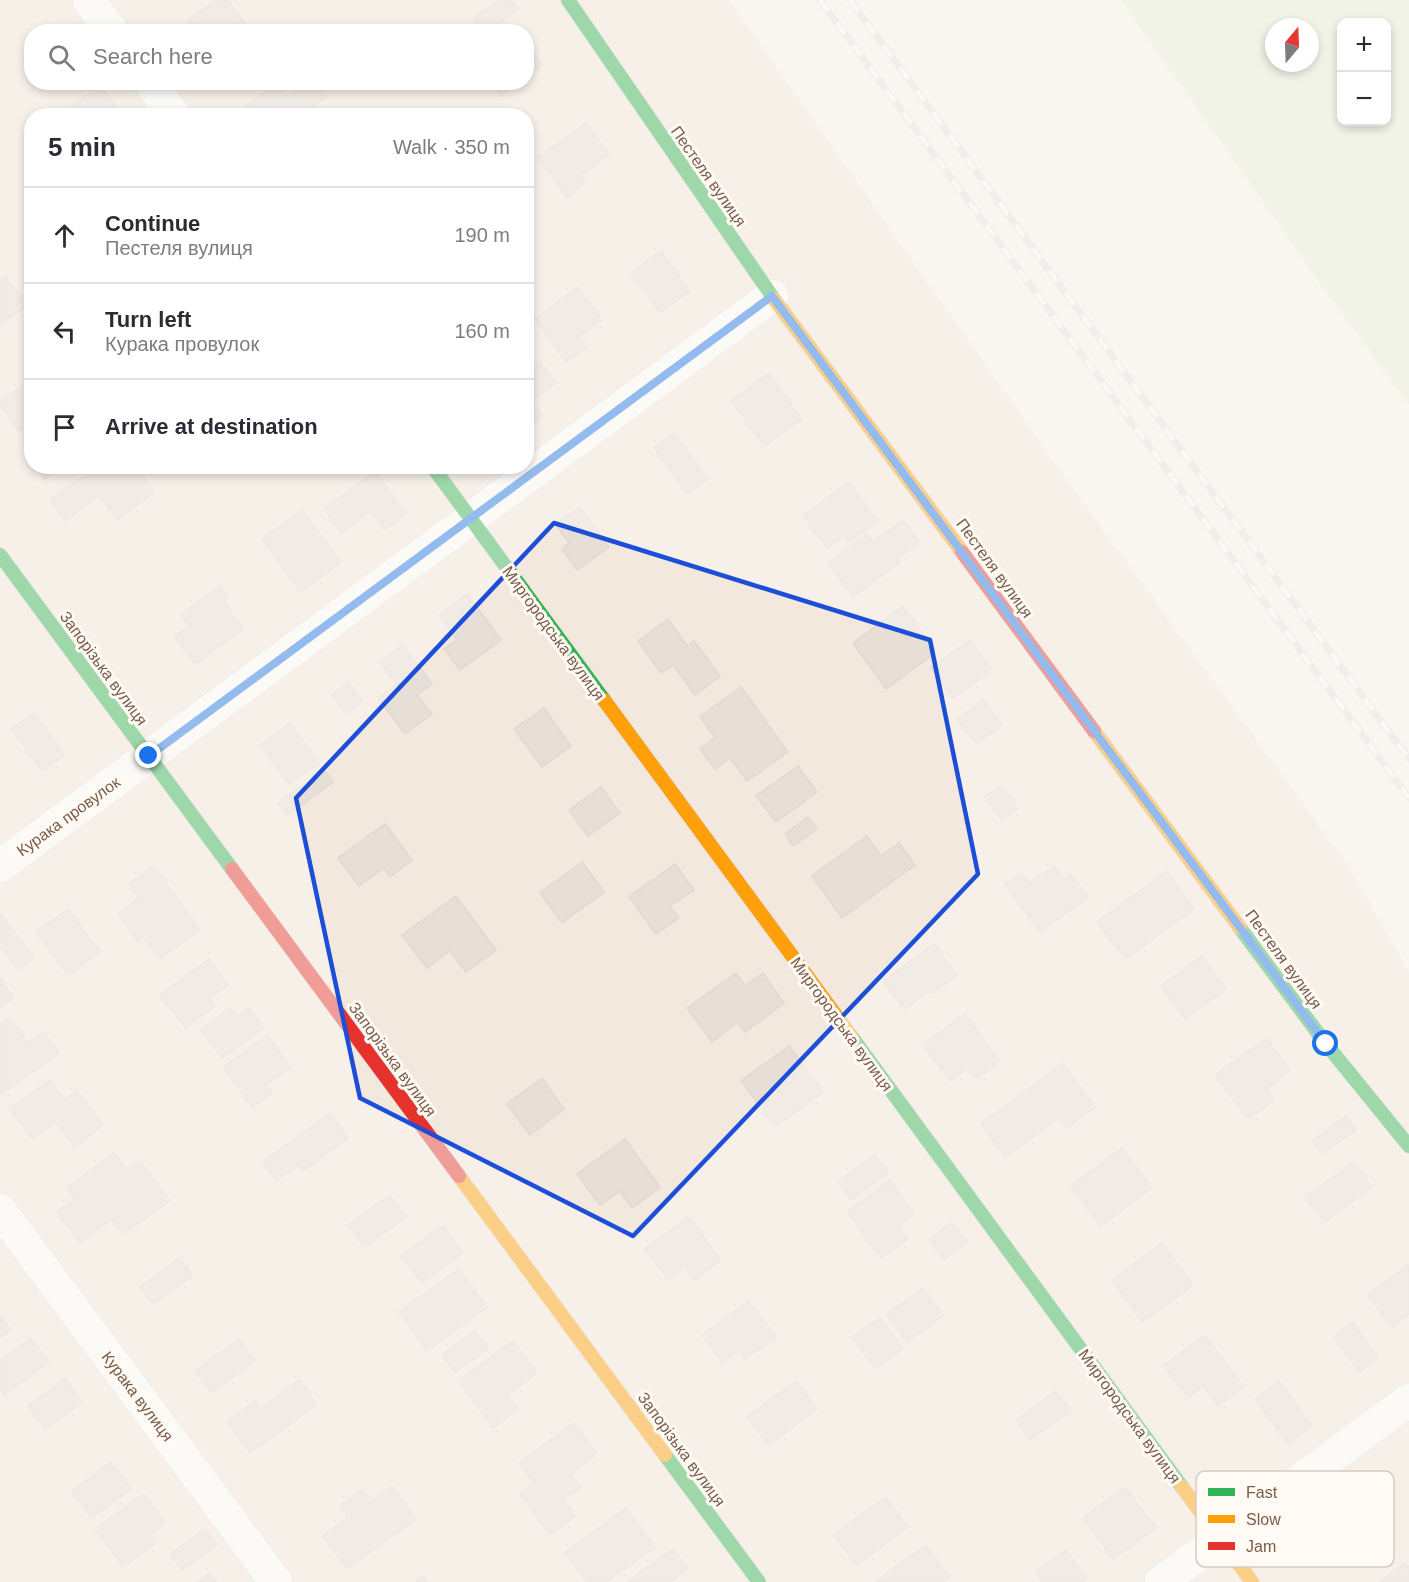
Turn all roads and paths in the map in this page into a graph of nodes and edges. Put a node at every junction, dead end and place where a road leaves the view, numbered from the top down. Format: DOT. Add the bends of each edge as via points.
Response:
graph roads {
  1 [pos="89,0"];
  2 [pos="568,0"];
  3 [pos="106,24"];
  4 [pos="156,90"];
  5 [pos="168,108"];
  6 [pos="772,296"];
  7 [pos="534,472"];
  8 [pos="438,474"];
  9 [pos="532,474"];
  10 [pos="471,519"];
  11 [pos="0,555"];
  12 [pos="149,756"];
  13 [pos="0,866"];
  14 [pos="1409,1146"];
  15 [pos="0,1210"];
  16 [pos="1409,1400"];
  17 [pos="1312,1471"];
  18 [pos="1196,1505"];
  19 [pos="1196,1556"];
  20 [pos="1241,1567"];
  21 [pos="276,1582"];
  22 [pos="759,1582"];
  23 [pos="1161,1582"];
  24 [pos="1252,1582"];
  1 -- 3 [label="street"];
  2 -- 6 [label="street, Пестеля вулиця"];
  4 -- 5 [label="street"];
  6 -- 7 [label="street, Курака провулок"];
  6 -- 14 [label="street, Пестеля вулиця" via="1326,1044"];
  8 -- 10 [label="street, Миргородська вулиця"];
  9 -- 10 [label="street, Курака провулок"];
  10 -- 12 [label="street, Курака провулок"];
  10 -- 18 [label="street, Миргородська вулиця"];
  11 -- 12 [label="street, Запорізька вулиця"];
  12 -- 13 [label="street, Курака провулок"];
  12 -- 22 [label="street, Запорізька вулиця"];
  15 -- 21 [label="street, Курака вулиця"];
  16 -- 17 [label="street"];
  19 -- 23 [label="street"];
  20 -- 24 [label="street, Миргородська вулиця"];
}
